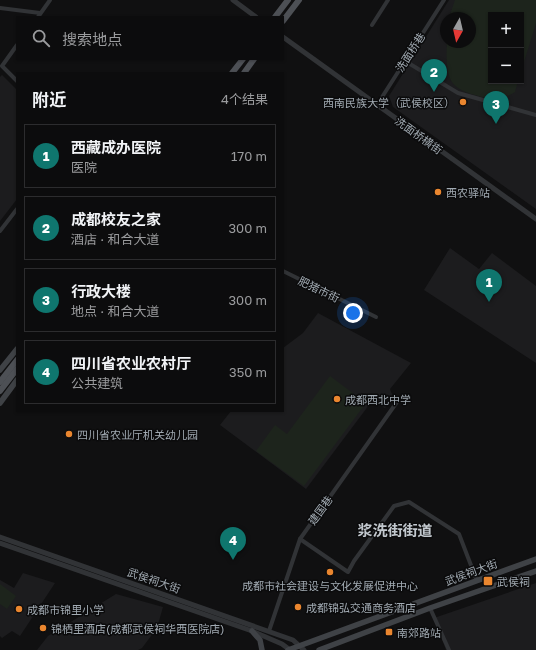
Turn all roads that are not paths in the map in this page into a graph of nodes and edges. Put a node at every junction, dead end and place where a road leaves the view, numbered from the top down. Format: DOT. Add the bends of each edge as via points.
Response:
graph roads {
  1 [pos="50,0"];
  2 [pos="233,0"];
  3 [pos="288,0"];
  4 [pos="299,0"];
  5 [pos="388,0"];
  6 [pos="444,0"];
  7 [pos="0,8"];
  8 [pos="39,15"];
  9 [pos="255,16"];
  10 [pos="276,16"];
  11 [pos="284,20"];
  12 [pos="372,25"];
  13 [pos="284,38"];
  14 [pos="16,46"];
  15 [pos="242,60"];
  16 [pos="253,60"];
  17 [pos="405,61"];
  18 [pos="1,66"];
  19 [pos="233,72"];
  20 [pos="245,72"];
  21 [pos="16,80"];
  22 [pos="377,105"];
  23 [pos="536,114"];
  24 [pos="16,210"];
  25 [pos="536,220"];
  26 [pos="0,231"];
  27 [pos="284,271"];
  28 [pos="376,317"];
  29 [pos="16,350"];
  30 [pos="16,361"];
  31 [pos="0,370"];
  32 [pos="16,370"];
  33 [pos="16,381"];
  34 [pos="0,382"];
  35 [pos="0,392"];
  36 [pos="397,402"];
  37 [pos="0,403"];
  38 [pos="0,537"];
  39 [pos="300,539"];
  40 [pos="0,544"];
  41 [pos="536,559"];
  42 [pos="536,571"];
  43 [pos="477,581"];
  44 [pos="430,608"];
  45 [pos="252,631"];
  46 [pos="269,631"];
  47 [pos="299,645"];
  48 [pos="262,650"];
  49 [pos="289,650"];
  50 [pos="304,650"];
  51 [pos="319,650"];
  52 [pos="448,650"];
  1 -- 8 [label="street"];
  2 -- 9 [label="street"];
  3 -- 10 [label="main road"];
  4 -- 11 [label="main road"];
  5 -- 12 [label="street"];
  6 -- 17 [label="street, 洗面桥巷"];
  7 -- 8 [label="street"];
  13 -- 22 [label="street, 洗面桥横街"];
  14 -- 18 [label="street"];
  15 -- 19 [label="main road"];
  16 -- 20 [label="main road"];
  17 -- 22 [label="street, 洗面桥巷"];
  17 -- 23 [label="street" via="458,94"];
  18 -- 21 [label="street"];
  22 -- 25 [label="street, 洗面桥横街"];
  24 -- 26 [label="street"];
  27 -- 28 [label="street, 肥猪市街"];
  29 -- 31 [label="main road"];
  30 -- 34 [label="main road"];
  32 -- 35 [label="main road"];
  33 -- 37 [label="main road"];
  36 -- 39 [label="street, 建国巷"];
  38 -- 46 [label="street, 武侯祠大街"];
  39 -- 43 [label="street" via="348,572 394,506 409,502 459,534"];
  39 -- 46 [label="street, 建国巷"];
  40 -- 45 [label="street, 武侯祠大街"];
  41 -- 43 [label="main road, 武侯祠大街"];
  42 -- 44 [label="main road, 武侯祠大街"];
  43 -- 47 [label="main road, 武侯祠大街"];
  44 -- 51 [label="main road, 武侯祠大街"];
  44 -- 52 [label="street"];
  45 -- 48 [label="main road" via="260,640"];
  45 -- 49 [label="street, 武侯祠大街"];
  46 -- 47 [label="street, 武侯祠大街"];
  47 -- 49 [label="main road"];
  47 -- 50 [label="street, 武侯祠大街"];
}
